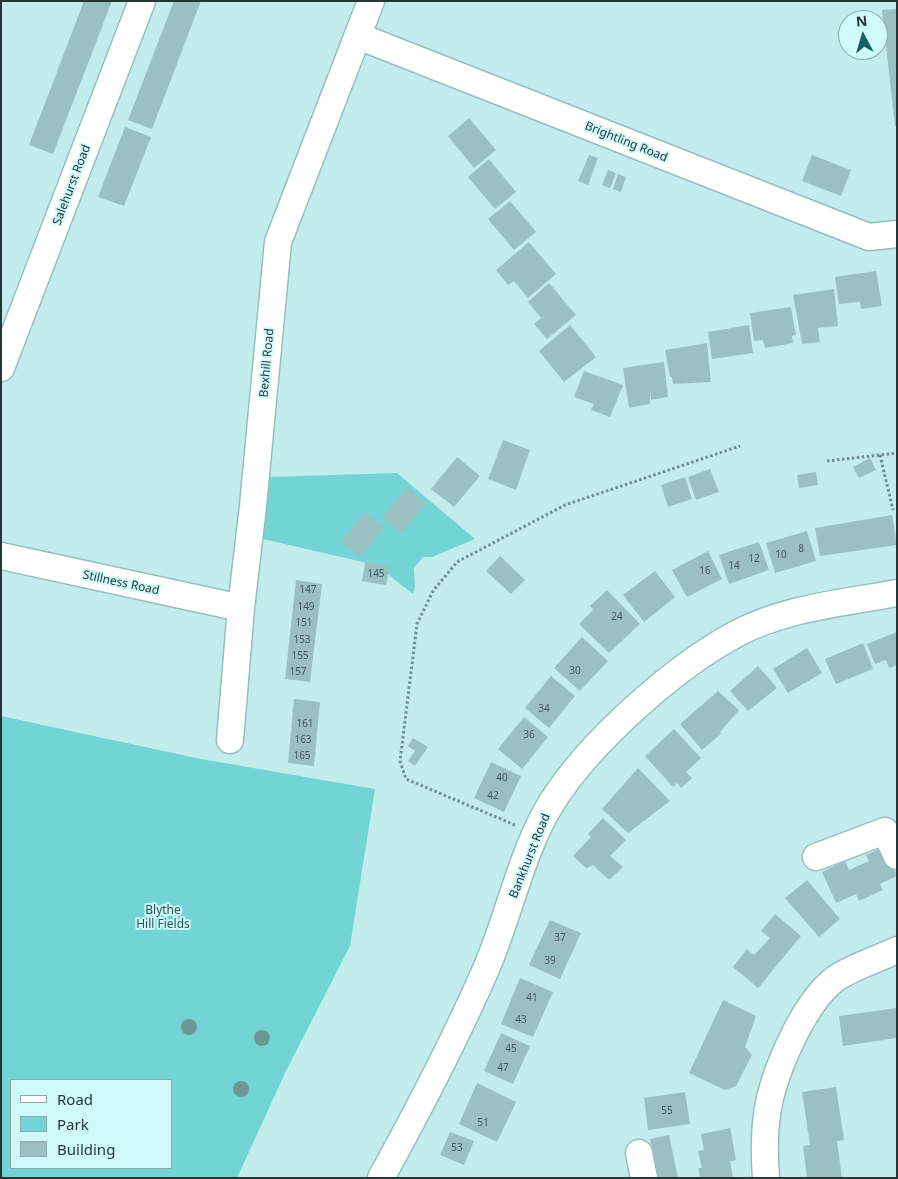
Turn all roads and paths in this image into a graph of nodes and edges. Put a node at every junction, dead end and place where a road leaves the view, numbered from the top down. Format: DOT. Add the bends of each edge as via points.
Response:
graph roads {
  1 [pos="142,1"];
  2 [pos="371,1"];
  3 [pos="358,36"];
  4 [pos="897,234"];
  5 [pos="1,368"];
  6 [pos="740,446"];
  7 [pos="897,453"];
  8 [pos="880,455"];
  9 [pos="827,461"];
  10 [pos="893,510"];
  11 [pos="1,556"];
  12 [pos="897,593"];
  13 [pos="241,608"];
  14 [pos="230,740"];
  15 [pos="537,833"];
  16 [pos="897,856"];
  17 [pos="816,857"];
  18 [pos="897,950"];
  19 [pos="381,1178"];
  20 [pos="766,1178"];
  1 -- 5 [label="street, Salehurst Road"];
  2 -- 3 [label="street, Bexhill Road"];
  3 -- 4 [label="street, Brightling Road" via="869,237"];
  3 -- 13 [label="street, Bexhill Road" via="278,242"];
  6 -- 15 [label="path" via="566,505 457,562 433,591 417,624 400,761 406,779"];
  7 -- 8 [label="path"];
  8 -- 9 [label="path"];
  8 -- 10 [label="path"];
  11 -- 13 [label="street, Stillness Road"];
  12 -- 15 [label="street, Bankhurst Road" via="776,618 736,634 667,680 593,748 552,802"];
  13 -- 14 [label="street, Bexhill Road"];
  15 -- 19 [label="street, Bankhurst Road" via="487,967"];
  16 -- 17 [label="street" via="885,831"];
  18 -- 20 [label="street" via="835,979 810,1006 796,1030 770,1098 764,1148"];
}
